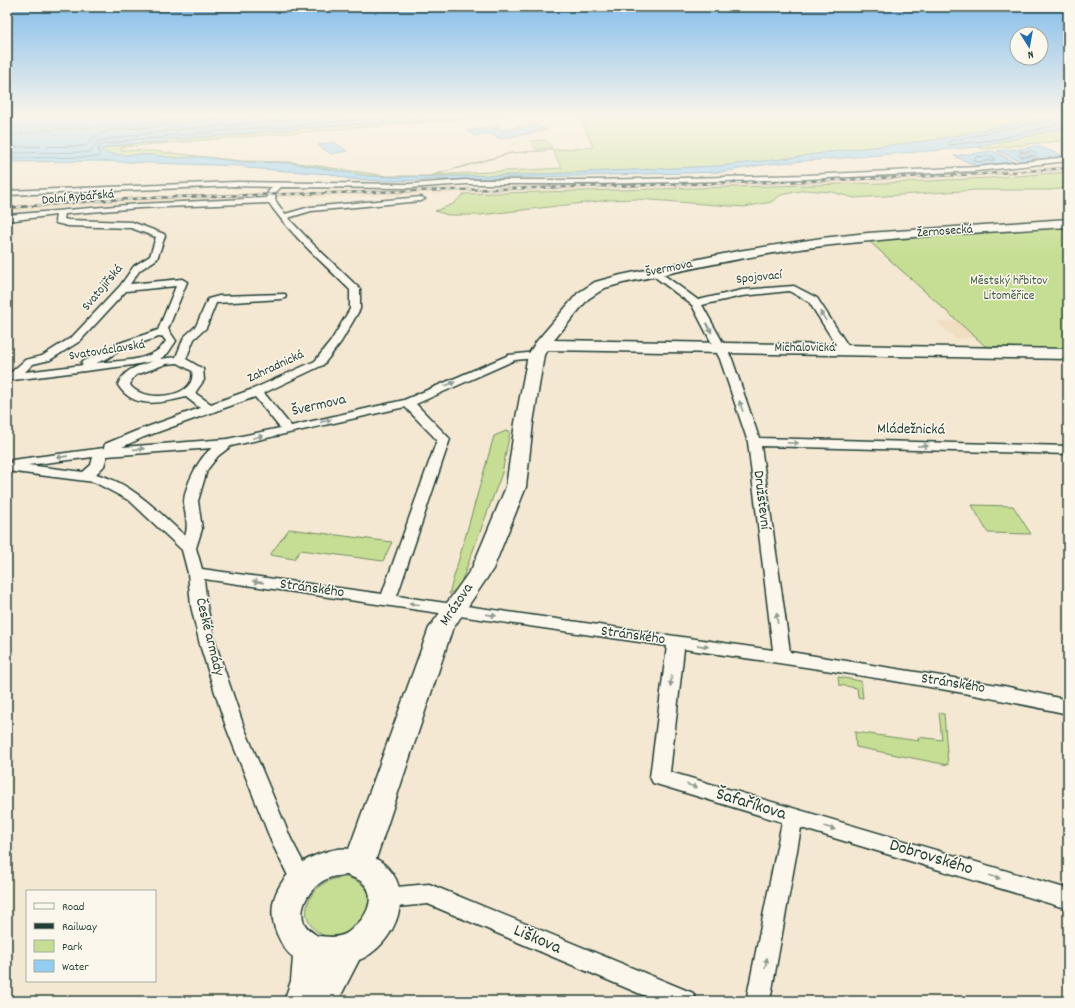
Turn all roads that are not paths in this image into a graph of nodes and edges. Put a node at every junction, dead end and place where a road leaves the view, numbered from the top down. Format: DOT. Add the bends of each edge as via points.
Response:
graph roads {
  1 [pos="1040,162"];
  2 [pos="279,184"];
  3 [pos="7,193"];
  4 [pos="421,199"];
  5 [pos="271,200"];
  6 [pos="61,212"];
  7 [pos="282,217"];
  8 [pos="7,218"];
  9 [pos="1068,223"];
  10 [pos="822,242"];
  11 [pos="654,272"];
  12 [pos="122,288"];
  13 [pos="281,296"];
  14 [pos="696,303"];
  15 [pos="165,331"];
  16 [pos="720,348"];
  17 [pos="844,349"];
  18 [pos="539,350"];
  19 [pos="1068,354"];
  20 [pos="180,360"];
  21 [pos="64,371"];
  22 [pos="10,377"];
  23 [pos="257,392"];
  24 [pos="188,393"];
  25 [pos="408,402"];
  26 [pos="209,409"];
  27 [pos="288,430"];
  28 [pos="754,442"];
  29 [pos="227,443"];
  30 [pos="1066,450"];
  31 [pos="101,452"];
  32 [pos="7,466"];
  33 [pos="86,476"];
  34 [pos="189,548"];
  35 [pos="196,573"];
  36 [pos="388,600"];
  37 [pos="453,609"];
  38 [pos="676,642"];
  39 [pos="782,657"];
  40 [pos="1068,707"];
  41 [pos="793,816"];
  42 [pos="359,864"];
  43 [pos="302,880"];
  44 [pos="386,898"];
  45 [pos="1068,900"];
  46 [pos="309,949"];
  47 [pos="347,950"];
  48 [pos="301,1001"];
  49 [pos="320,1001"];
  50 [pos="685,1001"];
  51 [pos="758,1001"];
  1 -- 2 [label="street" via="977,169 877,174 647,181 466,182 380,186"];
  2 -- 3 [label="street"];
  2 -- 5 [label="street" via="272,192"];
  4 -- 7 [label="street" via="310,209"];
  5 -- 6 [label="street, Dolní Rybářská" via="130,206"];
  5 -- 7 [label="street, Zahradnická"];
  6 -- 8 [label="street, Dolní Rybářská"];
  6 -- 12 [label="street, Svatojiřská" via="60,221 68,223 132,225 161,236 154,257 150,262 136,268"];
  7 -- 23 [label="street, Zahradnická" via="355,289 355,309 336,342 319,363"];
  9 -- 10 [label="main road, Žernosecká"];
  10 -- 11 [label="main road, Švermova"];
  11 -- 14 [label="street"];
  11 -- 18 [label="main road, Švermova" via="613,280 588,292 575,303"];
  12 -- 15 [label="street, Svatováclavská" via="182,282 163,329"];
  12 -- 22 [label="street, Svatojiřská" via="76,339 46,358 29,362"];
  13 -- 20 [label="street" via="212,301 201,328 189,338"];
  14 -- 16 [label="street, Družstevní, one-way"];
  17 -- 14 [label="street, Spojovací, one-way" via="813,300 791,288 742,292"];
  15 -- 21 [label="street" via="118,347 104,356"];
  15 -- 21 [label="street, Svatováclavská" via="171,341 165,352 152,358"];
  16 -- 17 [label="main road, Michalovická"];
  16 -- 18 [label="main road, Michalovická"];
  28 -- 16 [label="street, Družstevní, one-way"];
  17 -- 19 [label="main road, Michalovická"];
  25 -- 18 [label="street, Švermova, one-way" via="513,357"];
  18 -- 37 [label="main road, Mrázova" via="524,423 516,487 482,569"];
  20 -- 24 [label="street" via="197,369 199,374 199,380"];
  20 -- 24 [label="street" via="164,361 132,373 124,385 129,393 142,399 174,397"];
  21 -- 22 [label="street, Svatováclavská"];
  23 -- 26 [label="street, Zahradnická"];
  23 -- 27 [label="street"];
  24 -- 26 [label="street"];
  27 -- 25 [label="street, Švermova, one-way"];
  25 -- 36 [label="street" via="444,439"];
  26 -- 31 [label="street, Zahradnická" via="140,434"];
  29 -- 27 [label="street, Švermova, one-way"];
  28 -- 30 [label="street, Mládežnická, one-way"];
  39 -- 28 [label="street, Družstevní, one-way"];
  31 -- 29 [label="street, Švermova, one-way"];
  29 -- 34 [label="street" via="213,453 200,470 191,501 196,529"];
  31 -- 32 [label="street, one-way"];
  31 -- 33 [label="street" via="97,466"];
  32 -- 33 [label="street"];
  33 -- 34 [label="street" via="99,479 135,498"];
  34 -- 35 [label="street, České armády"];
  36 -- 35 [label="street, Stránského, one-way"];
  35 -- 43 [label="street, České armády" via="199,606 208,645 235,727 282,843"];
  37 -- 36 [label="street, Stránského, one-way"];
  37 -- 38 [label="street, Stránského, one-way"];
  37 -- 42 [label="main road, Mrázova" via="441,628"];
  38 -- 39 [label="street, Stránského, one-way"];
  38 -- 41 [label="street, Šafaříkova, one-way" via="660,777"];
  39 -- 40 [label="street, Stránského" via="1004,692"];
  41 -- 45 [label="street, Dobrovského, one-way"];
  51 -- 41 [label="street, Šafaříkova, one-way"];
  42 -- 43 [label="main road" via="335,862 311,872"];
  42 -- 44 [label="main road" via="375,873 385,888"];
  43 -- 46 [label="main road" via="291,896 288,922 295,938"];
  44 -- 47 [label="main road" via="382,918 376,929"];
  44 -- 50 [label="street, Liškova" via="429,894"];
  46 -- 47 [label="main road" via="327,952"];
  46 -- 48 [label="main road" via="308,981"];
  47 -- 49 [label="main road"];
}
